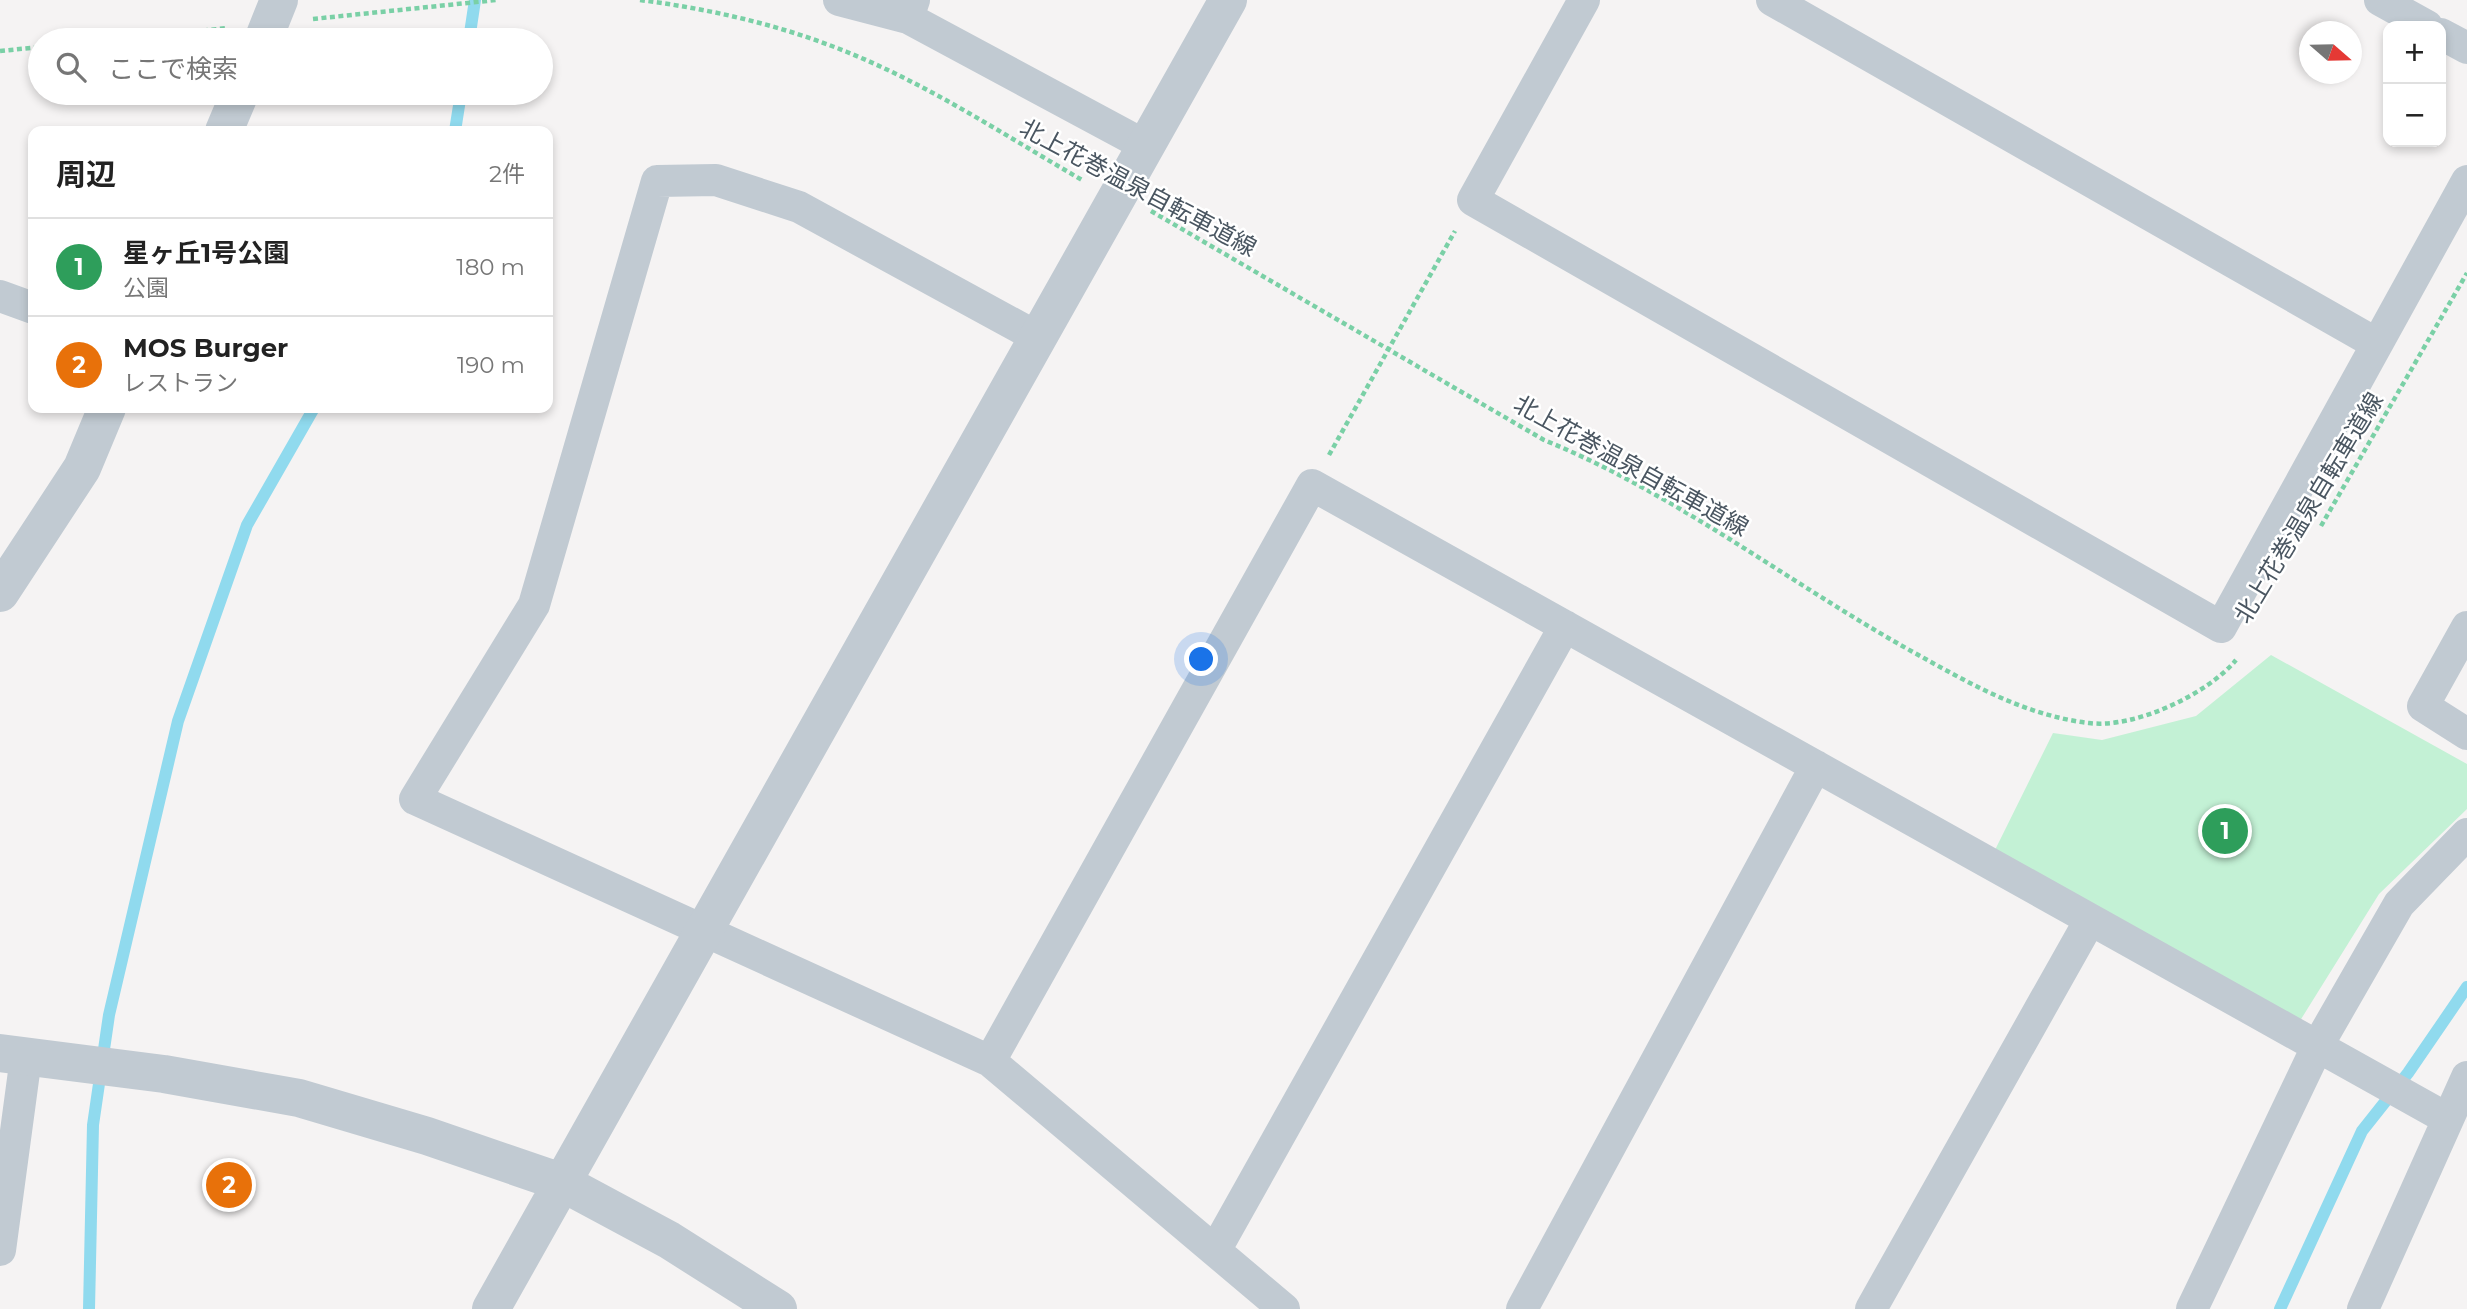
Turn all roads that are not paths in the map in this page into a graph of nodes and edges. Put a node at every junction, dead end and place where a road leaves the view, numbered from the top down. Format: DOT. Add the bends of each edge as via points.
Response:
graph roads {
  1 [pos="279,0"];
  2 [pos="839,0"];
  3 [pos="1228,0"];
  4 [pos="1584,0"];
  5 [pos="1772,0"];
  6 [pos="2380,0"];
  7 [pos="911,9"];
  8 [pos="2418,21"];
  9 [pos="268,28"];
  10 [pos="2446,37"];
  11 [pos="2467,48"];
  12 [pos="235,105"];
  13 [pos="226,126"];
  14 [pos="1146,146"];
  15 [pos="2467,181"];
  16 [pos="0,296"];
  17 [pos="28,306"];
  18 [pos="1037,337"];
  19 [pos="2377,344"];
  20 [pos="105,413"];
  21 [pos="0,593"];
  22 [pos="1565,626"];
  23 [pos="2467,627"];
  24 [pos="2467,734"];
  25 [pos="1816,766"];
  26 [pos="2467,834"];
  27 [pos="2090,920"];
  28 [pos="703,931"];
  29 [pos="2318,1045"];
  30 [pos="13,1055"];
  31 [pos="990,1061"];
  32 [pos="2467,1077"];
  33 [pos="2446,1118"];
  34 [pos="561,1182"];
  35 [pos="1216,1249"];
  36 [pos="0,1250"];
  37 [pos="491,1309"];
  38 [pos="778,1309"];
  39 [pos="1284,1309"];
  40 [pos="1522,1309"];
  41 [pos="1871,1309"];
  42 [pos="2192,1309"];
  43 [pos="2363,1309"];
  1 -- 9 [label="street"];
  2 -- 7 [label="street"];
  3 -- 14 [label="street"];
  4 -- 19 [label="street" via="1473,200 2221,628"];
  5 -- 19 [label="street"];
  6 -- 8 [label="street"];
  7 -- 14 [label="street"];
  10 -- 11 [label="street"];
  12 -- 13 [label="street"];
  14 -- 18 [label="street"];
  15 -- 19 [label="street"];
  16 -- 17 [label="street"];
  18 -- 28 [label="street"];
  18 -- 28 [label="street" via="799,207 716,180 657,181 534,605 415,799"];
  20 -- 21 [label="street" via="82,468"];
  22 -- 25 [label="street"];
  22 -- 31 [label="street" via="1312,485"];
  22 -- 35 [label="street"];
  23 -- 24 [label="street" via="2423,706"];
  25 -- 27 [label="street"];
  25 -- 40 [label="street"];
  26 -- 29 [label="street" via="2399,904"];
  27 -- 29 [label="street"];
  27 -- 41 [label="street"];
  28 -- 31 [label="street"];
  28 -- 34 [label="street"];
  29 -- 33 [label="street"];
  29 -- 42 [label="street"];
  30 -- 34 [label="street" via="164,1074 299,1098"];
  30 -- 36 [label="street"];
  31 -- 35 [label="street"];
  32 -- 33 [label="street"];
  33 -- 43 [label="street"];
  34 -- 37 [label="street"];
  34 -- 38 [label="street" via="668,1240"];
  35 -- 39 [label="street"];
}
